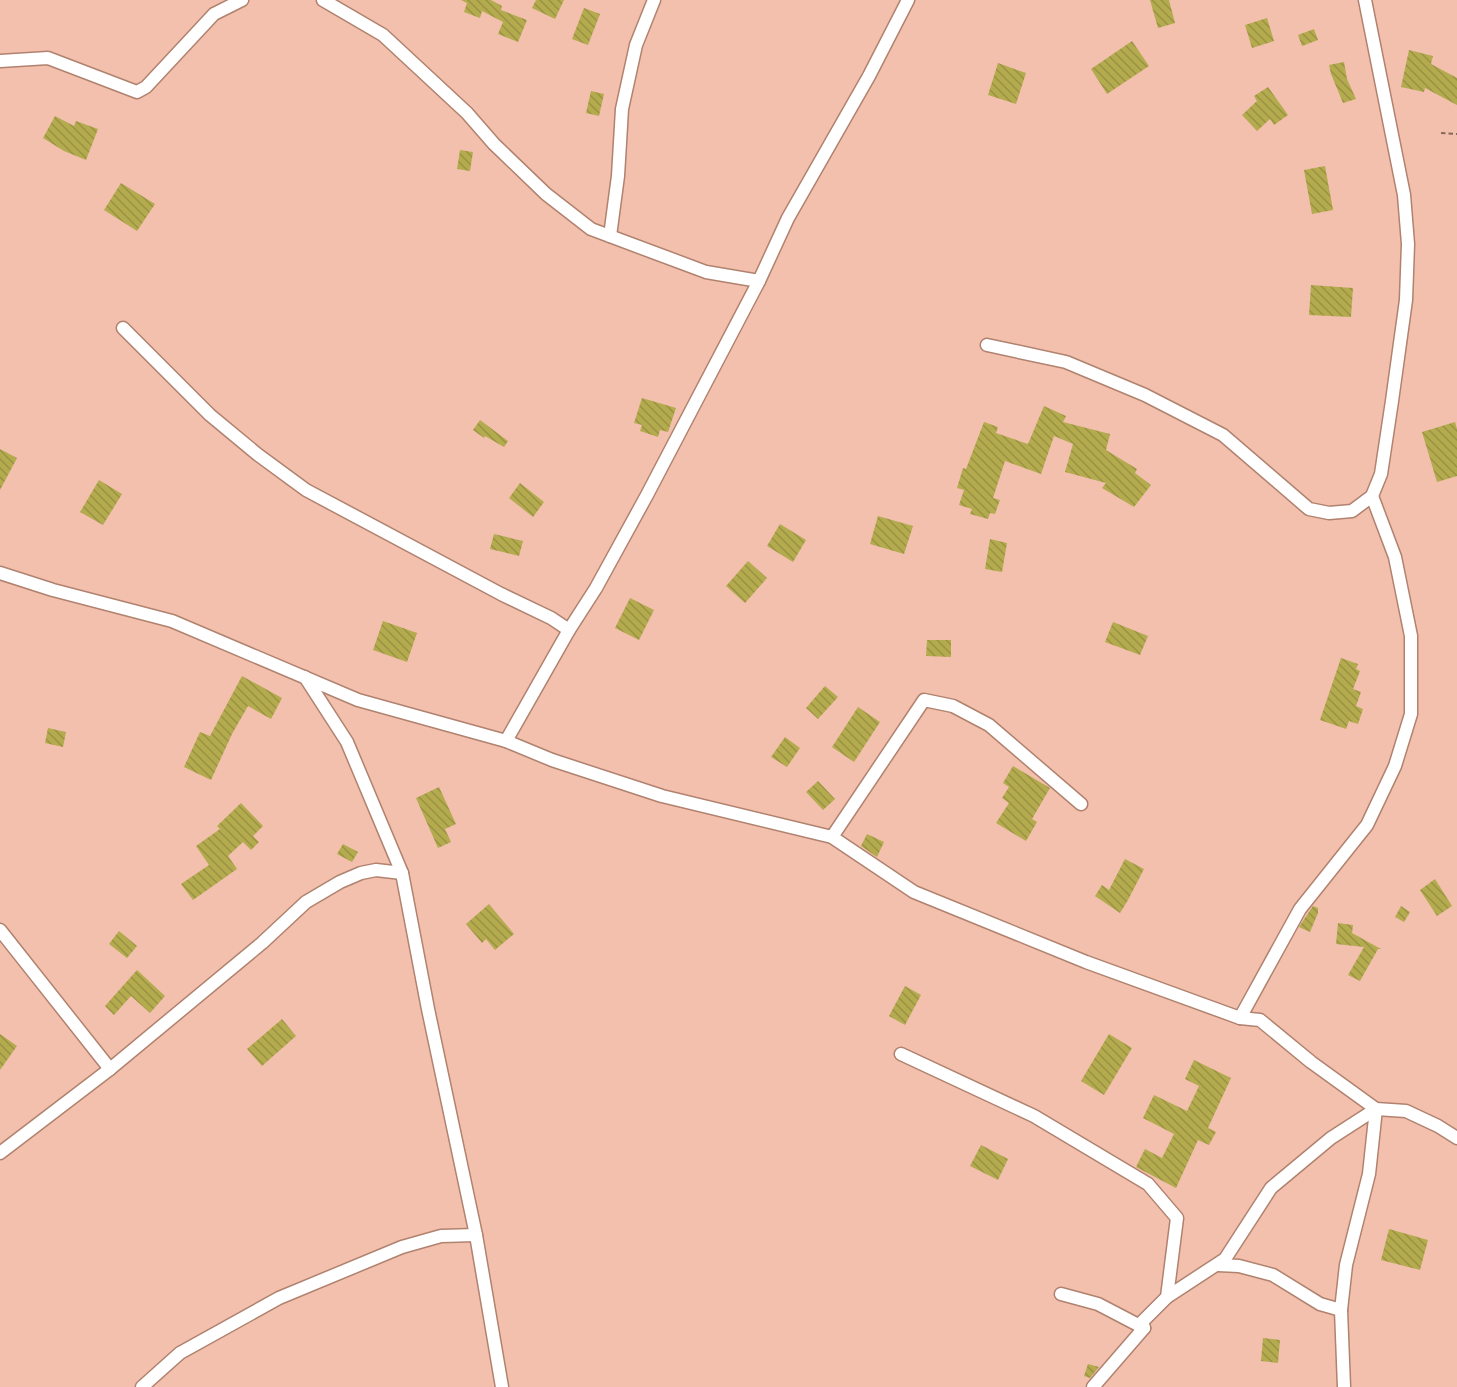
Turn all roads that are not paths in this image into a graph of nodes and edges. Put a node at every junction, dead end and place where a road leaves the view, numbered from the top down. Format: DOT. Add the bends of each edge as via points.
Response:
graph roads {
  1 [pos="242,0"];
  2 [pos="323,0"];
  3 [pos="654,0"];
  4 [pos="908,0"];
  5 [pos="1365,0"];
  6 [pos="0,60"];
  7 [pos="610,236"];
  8 [pos="759,281"];
  9 [pos="123,328"];
  10 [pos="987,345"];
  11 [pos="1372,496"];
  12 [pos="0,573"];
  13 [pos="569,630"];
  14 [pos="304,676"];
  15 [pos="506,741"];
  16 [pos="1081,804"];
  17 [pos="832,837"];
  18 [pos="402,873"];
  19 [pos="0,930"];
  20 [pos="1240,1018"];
  21 [pos="901,1054"];
  22 [pos="110,1070"];
  23 [pos="1376,1109"];
  24 [pos="1457,1138"];
  25 [pos="0,1153"];
  26 [pos="476,1235"];
  27 [pos="1218,1264"];
  28 [pos="1061,1294"];
  29 [pos="1167,1297"];
  30 [pos="1341,1310"];
  31 [pos="1144,1328"];
  32 [pos="142,1387"];
  33 [pos="502,1387"];
  34 [pos="1094,1387"];
  35 [pos="1344,1387"];
  1 -- 6 [label="street" via="214,14 136,93 48,58"];
  2 -- 7 [label="street" via="383,35 546,194 591,229"];
  3 -- 7 [label="street" via="636,45 622,110"];
  4 -- 8 [label="street" via="788,218"];
  5 -- 11 [label="street" via="1404,195 1408,244 1406,300 1389,422 1381,474"];
  7 -- 8 [label="street" via="706,272"];
  8 -- 13 [label="street" via="647,495"];
  9 -- 13 [label="street" via="210,415 306,490"];
  10 -- 11 [label="street" via="1066,362 1145,395 1223,435 1309,509 1329,513 1352,511"];
  11 -- 20 [label="street" via="1395,557 1411,636 1411,714 1395,766 1367,825 1300,909"];
  12 -- 14 [label="street" via="172,621"];
  13 -- 15 [label="street"];
  14 -- 15 [label="street" via="358,700"];
  14 -- 18 [label="street" via="347,741"];
  15 -- 17 [label="street" via="662,796"];
  16 -- 17 [label="street" via="989,725 953,706 924,700"];
  17 -- 20 [label="street" via="914,892 1086,962"];
  18 -- 22 [label="street" via="361,873 306,902"];
  18 -- 26 [label="street"];
  19 -- 22 [label="street"];
  20 -- 23 [label="street" via="1260,1020"];
  21 -- 29 [label="street" via="1034,1116 1148,1184 1177,1218"];
  22 -- 25 [label="street"];
  23 -- 24 [label="street" via="1406,1111"];
  23 -- 27 [label="street" via="1331,1138 1271,1188"];
  23 -- 30 [label="street" via="1369,1174 1346,1265"];
  26 -- 32 [label="street" via="441,1236 402,1247 279,1298 180,1353"];
  26 -- 33 [label="street"];
  27 -- 29 [label="street"];
  27 -- 30 [label="street" via="1273,1275 1320,1304"];
  28 -- 31 [label="street" via="1098,1304"];
  29 -- 31 [label="street" via="1142,1322"];
  30 -- 35 [label="street"];
  31 -- 34 [label="street"];
}
